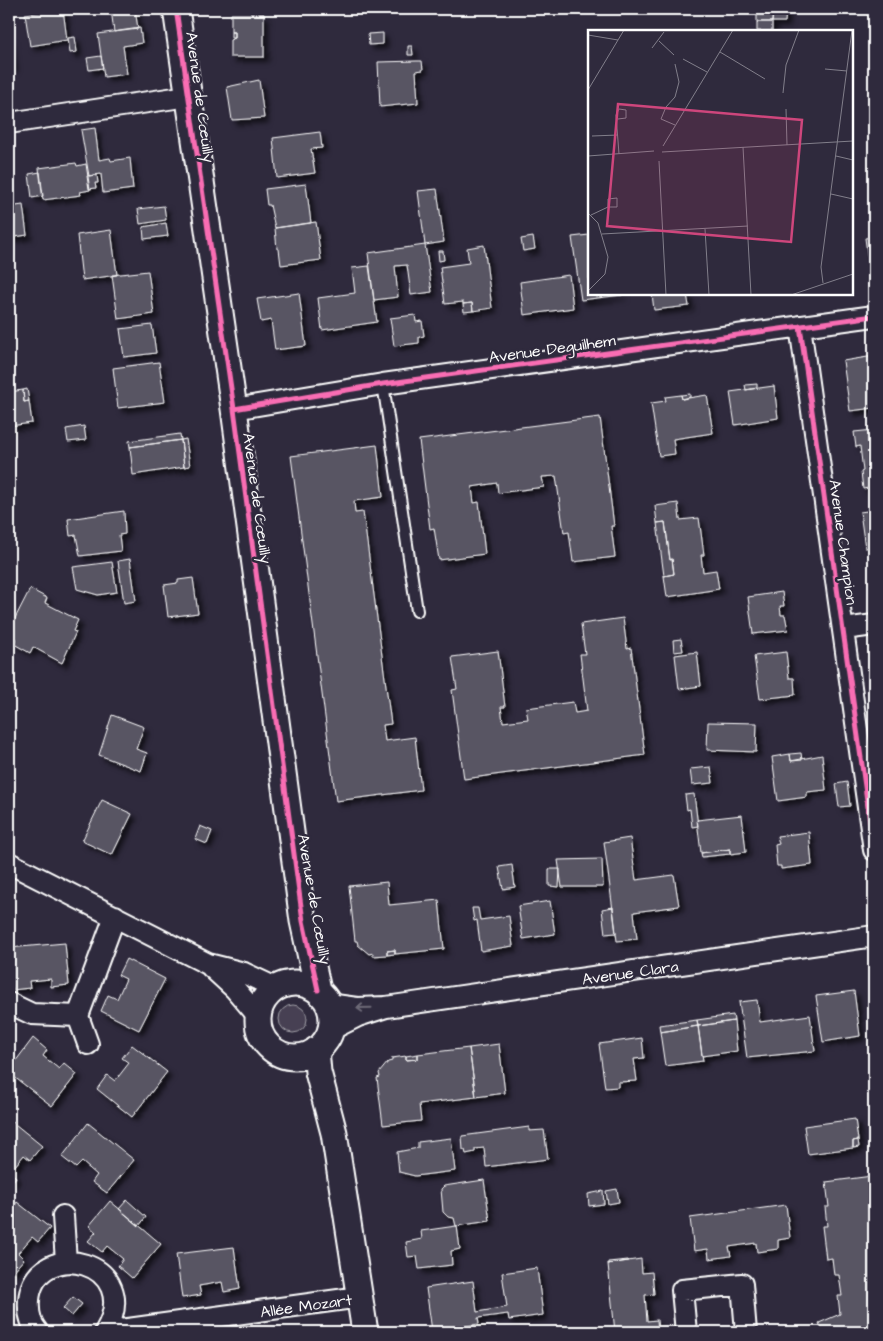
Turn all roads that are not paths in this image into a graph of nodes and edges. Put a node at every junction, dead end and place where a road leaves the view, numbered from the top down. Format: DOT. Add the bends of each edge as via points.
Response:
graph roads {
  1 [pos="176,9"];
  2 [pos="188,96"];
  3 [pos="9,123"];
  4 [pos="874,316"];
  5 [pos="800,326"];
  6 [pos="383,384"];
  7 [pos="234,409"];
  8 [pos="416,612"];
  9 [pos="874,625"];
  10 [pos="844,629"];
  11 [pos="874,850"];
  12 [pos="9,863"];
  13 [pos="115,916"];
  14 [pos="303,921"];
  15 [pos="874,936"];
  16 [pos="208,964"];
  17 [pos="281,986"];
  18 [pos="323,997"];
  19 [pos="9,1003"];
  20 [pos="386,1007"];
  21 [pos="78,1016"];
  22 [pos="258,1016"];
  23 [pos="330,1030"];
  24 [pos="88,1044"];
  25 [pos="316,1050"];
  26 [pos="281,1054"];
  27 [pos="334,1133"];
  28 [pos="63,1216"];
  29 [pos="66,1262"];
  30 [pos="360,1297"];
  31 [pos="223,1324"];
  32 [pos="38,1332"];
  33 [pos="106,1332"];
  34 [pos="365,1332"];
  35 [pos="686,1332"];
  36 [pos="746,1332"];
  1 -- 2 [label="street, Avenue de Cœuilly"];
  2 -- 3 [label="street"];
  2 -- 7 [label="street, Avenue de Cœuilly"];
  4 -- 5 [label="street, Avenue Deguilhem"];
  5 -- 6 [label="street, Avenue Deguilhem"];
  5 -- 10 [label="street, Avenue Champion"];
  6 -- 7 [label="street, Avenue Deguilhem"];
  6 -- 8 [label="lane"];
  7 -- 14 [label="street, Avenue de Cœuilly"];
  9 -- 10 [label="street"];
  10 -- 11 [label="street, Avenue Champion"];
  12 -- 13 [label="street"];
  13 -- 16 [label="street"];
  13 -- 21 [label="street"];
  14 -- 17 [label="street, Avenue de Cœuilly" via="301,957 296,973"];
  14 -- 18 [label="street, Avenue de Cœuilly"];
  15 -- 20 [label="street, Avenue Clara"];
  16 -- 17 [label="street"];
  16 -- 22 [label="street"];
  17 -- 18 [label="street" via="297,982 308,985"];
  17 -- 22 [label="street" via="264,1000"];
  20 -- 18 [label="street, Avenue Clara, one-way" via="357,1008"];
  18 -- 23 [label="street" via="331,1013"];
  19 -- 21 [label="street" via="32,1014"];
  20 -- 23 [label="street, Avenue Clara"];
  21 -- 24 [label="street"];
  22 -- 26 [label="street" via="263,1039"];
  23 -- 25 [label="street"];
  25 -- 26 [label="street" via="299,1056"];
  25 -- 27 [label="street" via="318,1072"];
  26 -- 27 [label="street" via="301,1075"];
  27 -- 30 [label="street"];
  28 -- 29 [label="street"];
  29 -- 32 [label="street" via="50,1267 37,1278 30,1293 28,1310"];
  29 -- 33 [label="street, Allée Mozart" via="83,1263 98,1271 109,1284 115,1300 114,1317"];
  30 -- 31 [label="street, Allée Mozart"];
  30 -- 34 [label="street"];
  31 -- 33 [label="street, Allée Mozart"];
  35 -- 36 [label="street" via="682,1290 742,1284"];
}
